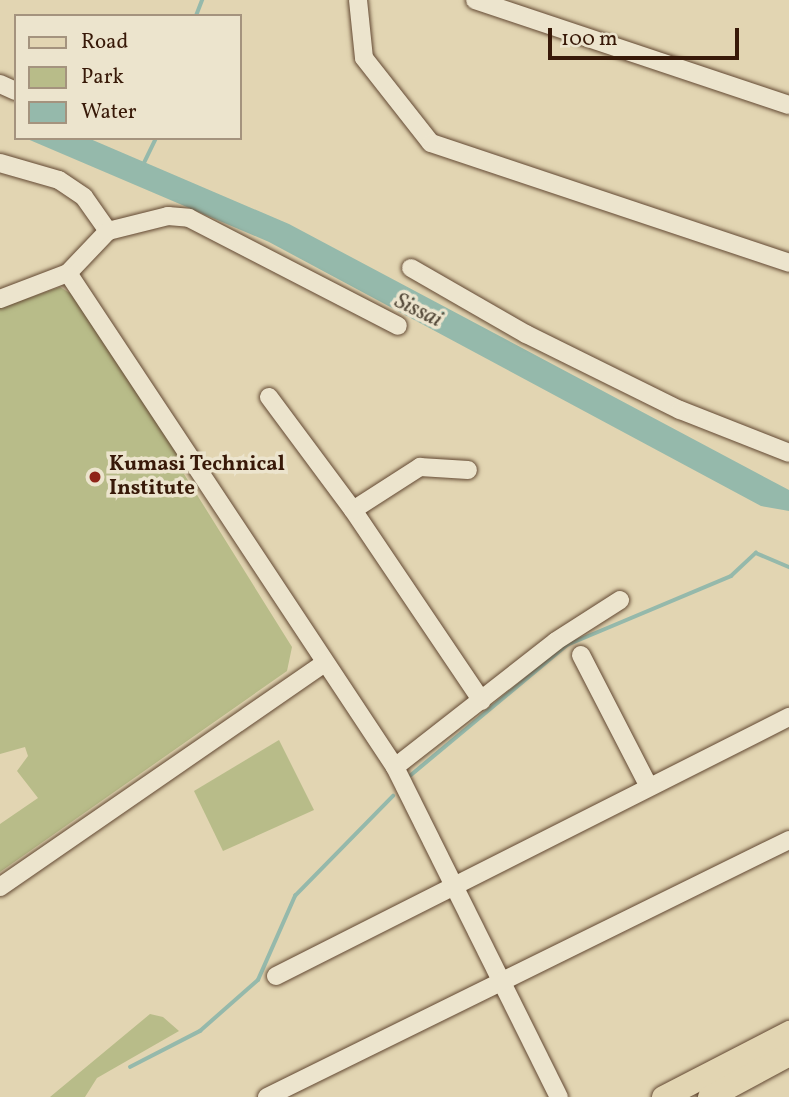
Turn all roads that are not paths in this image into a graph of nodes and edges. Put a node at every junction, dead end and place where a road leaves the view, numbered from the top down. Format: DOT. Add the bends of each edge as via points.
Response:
graph roads {
  1 [pos="358,0"];
  2 [pos="475,0"];
  3 [pos="789,105"];
  4 [pos="0,163"];
  5 [pos="108,231"];
  6 [pos="789,262"];
  7 [pos="411,268"];
  8 [pos="68,273"];
  9 [pos="0,299"];
  10 [pos="398,326"];
  11 [pos="269,397"];
  12 [pos="789,453"];
  13 [pos="468,470"];
  14 [pos="353,510"];
  15 [pos="620,600"];
  16 [pos="580,655"];
  17 [pos="325,663"];
  18 [pos="482,701"];
  19 [pos="789,717"];
  20 [pos="395,767"];
  21 [pos="649,787"];
  22 [pos="789,840"];
  23 [pos="456,884"];
  24 [pos="0,887"];
  25 [pos="276,976"];
  26 [pos="501,982"];
  27 [pos="789,1032"];
  28 [pos="789,1054"];
  29 [pos="267,1097"];
  30 [pos="559,1097"];
  31 [pos="663,1097"];
  32 [pos="709,1097"];
  1 -- 6 [label="street" via="363,58 431,143"];
  2 -- 3 [label="street"];
  4 -- 5 [label="street" via="59,180 84,197"];
  5 -- 8 [label="street"];
  5 -- 10 [label="street" via="168,216 189,218"];
  7 -- 12 [label="street" via="526,334 680,410"];
  8 -- 9 [label="street"];
  8 -- 17 [label="street"];
  11 -- 14 [label="street"];
  13 -- 14 [label="street" via="426,465"];
  14 -- 18 [label="street"];
  15 -- 18 [label="street" via="555,641"];
  16 -- 21 [label="street"];
  17 -- 20 [label="street"];
  17 -- 24 [label="street"];
  18 -- 20 [label="street"];
  19 -- 21 [label="street"];
  20 -- 23 [label="street"];
  21 -- 23 [label="street"];
  22 -- 26 [label="street"];
  23 -- 25 [label="street"];
  23 -- 26 [label="street"];
  26 -- 29 [label="street"];
  26 -- 30 [label="street"];
  27 -- 31 [label="main road"];
  28 -- 32 [label="main road"];
}
